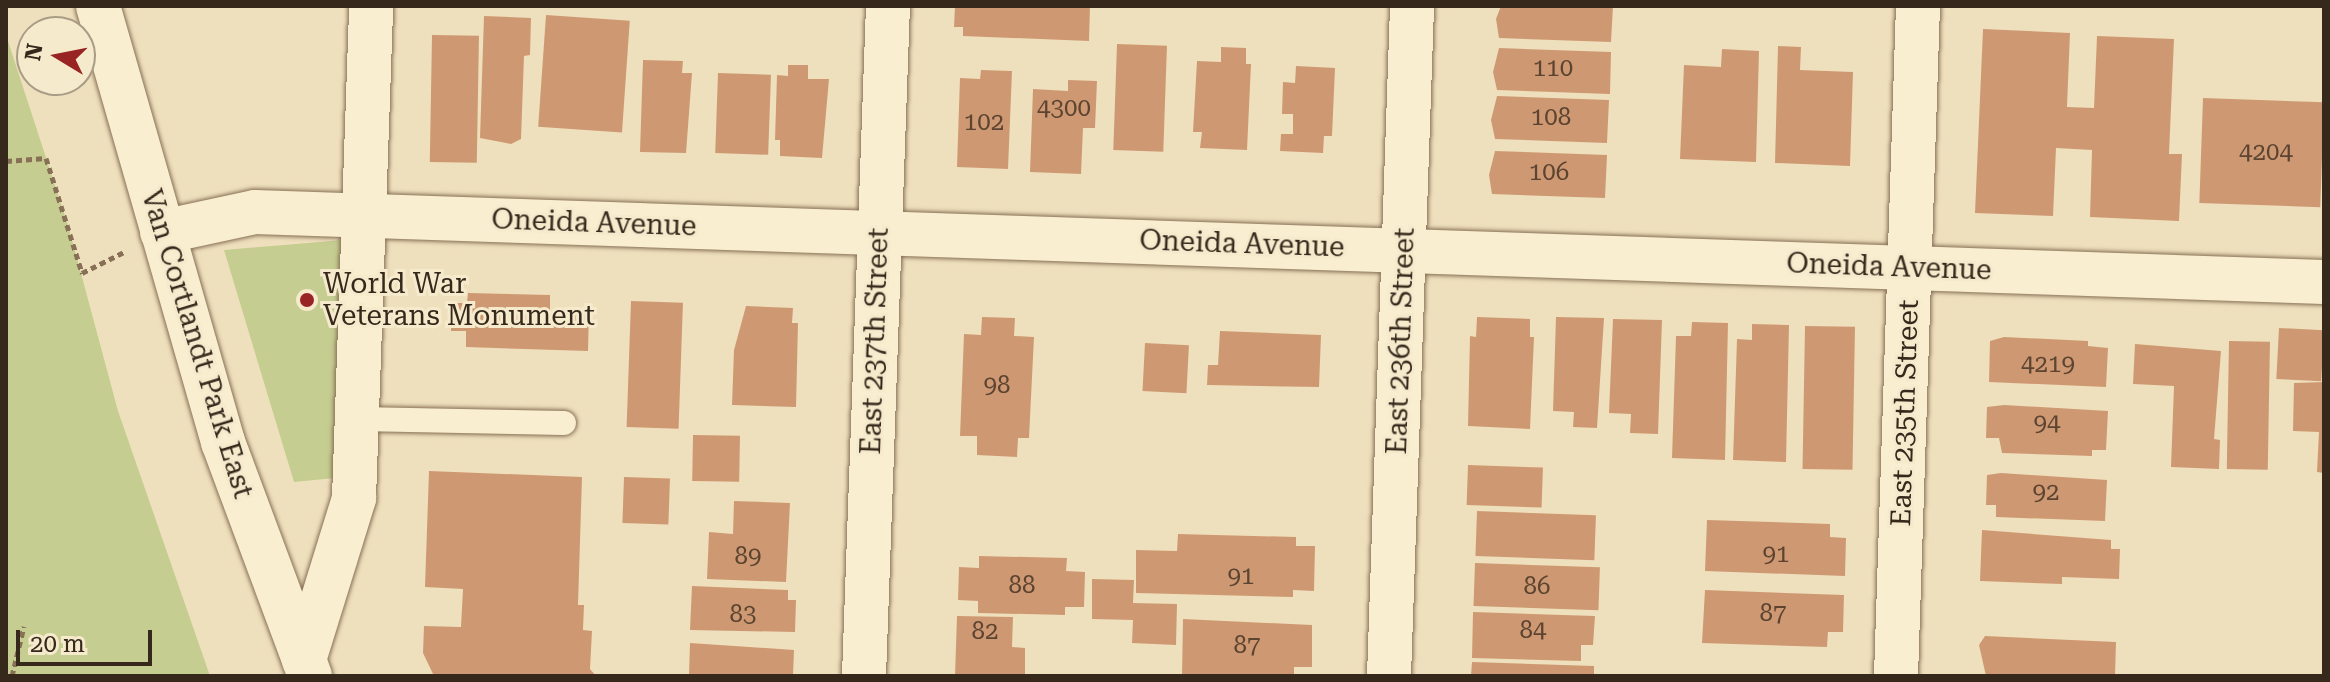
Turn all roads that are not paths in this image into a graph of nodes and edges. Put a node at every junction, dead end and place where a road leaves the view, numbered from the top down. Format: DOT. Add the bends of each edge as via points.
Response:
graph roads {
  1 [pos="98,6"];
  2 [pos="371,6"];
  3 [pos="888,6"];
  4 [pos="1412,6"];
  5 [pos="1918,6"];
  6 [pos="363,216"];
  7 [pos="162,232"];
  8 [pos="878,233"];
  9 [pos="1404,250"];
  10 [pos="1910,268"];
  11 [pos="2324,282"];
  12 [pos="358,419"];
  13 [pos="564,423"];
  14 [pos="307,668"];
  15 [pos="864,676"];
  16 [pos="1389,676"];
  17 [pos="1896,676"];
  1 -- 7 [label="street, Van Cortlandt Park East"];
  2 -- 6 [label="street"];
  3 -- 8 [label="street, East 237th Street"];
  4 -- 9 [label="street, East 236th Street"];
  5 -- 10 [label="street, East 235th Street"];
  6 -- 7 [label="street, Oneida Avenue" via="255,212"];
  6 -- 8 [label="street, Oneida Avenue"];
  6 -- 12 [label="street"];
  7 -- 14 [label="street, Van Cortlandt Park East" via="223,442"];
  8 -- 9 [label="street, Oneida Avenue"];
  8 -- 15 [label="street, East 237th Street"];
  9 -- 10 [label="street, Oneida Avenue"];
  9 -- 16 [label="street, East 236th Street"];
  10 -- 11 [label="street, Oneida Avenue"];
  10 -- 17 [label="street, East 235th Street"];
  12 -- 13 [label="lane"];
  12 -- 14 [label="street" via="354,498"];
}
